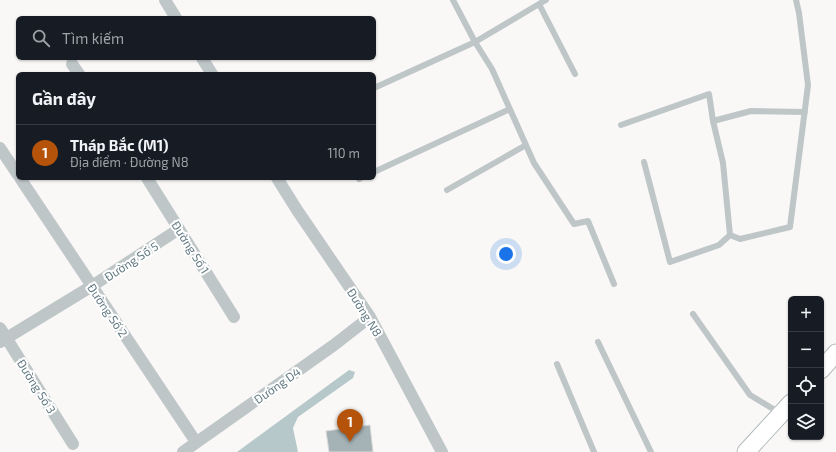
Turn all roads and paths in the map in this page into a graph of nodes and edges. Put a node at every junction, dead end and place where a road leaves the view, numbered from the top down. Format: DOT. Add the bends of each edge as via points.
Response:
graph roads {
  1 [pos="165,0"];
  2 [pos="453,0"];
  3 [pos="546,0"];
  4 [pos="796,0"];
  5 [pos="540,4"];
  6 [pos="175,16"];
  7 [pos="474,42"];
  8 [pos="203,60"];
  9 [pos="72,64"];
  10 [pos="78,72"];
  11 [pos="211,72"];
  12 [pos="575,74"];
  13 [pos="376,87"];
  14 [pos="510,109"];
  15 [pos="805,112"];
  16 [pos="713,121"];
  17 [pos="621,125"];
  18 [pos="526,145"];
  19 [pos="0,148"];
  20 [pos="644,162"];
  21 [pos="376,171"];
  22 [pos="16,172"];
  23 [pos="21,180"];
  24 [pos="148,180"];
  25 [pos="278,180"];
  26 [pos="447,190"];
  27 [pos="179,229"];
  28 [pos="730,235"];
  29 [pos="614,284"];
  30 [pos="92,286"];
  31 [pos="693,314"];
  32 [pos="234,317"];
  33 [pos="370,317"];
  34 [pos="2,336"];
  35 [pos="598,342"];
  36 [pos="836,353"];
  37 [pos="557,364"];
  38 [pos="823,368"];
  39 [pos="786,408"];
  40 [pos="196,442"];
  41 [pos="73,444"];
  42 [pos="183,452"];
  43 [pos="442,452"];
  44 [pos="594,452"];
  45 [pos="651,452"];
  46 [pos="746,452"];
  1 -- 6 [label="street"];
  2 -- 7 [label="lane"];
  3 -- 5 [label="lane"];
  4 -- 15 [label="lane" via="808,85"];
  5 -- 7 [label="lane"];
  5 -- 12 [label="lane"];
  7 -- 13 [label="lane"];
  7 -- 14 [label="lane" via="492,69"];
  8 -- 11 [label="street"];
  9 -- 10 [label="street"];
  14 -- 18 [label="lane"];
  14 -- 21 [label="lane"];
  15 -- 16 [label="lane" via="751,111"];
  15 -- 28 [label="lane" via="790,227 740,239"];
  16 -- 17 [label="lane" via="708,94"];
  16 -- 28 [label="lane" via="723,163"];
  18 -- 26 [label="lane"];
  18 -- 29 [label="lane" via="534,163 574,224 588,221"];
  19 -- 22 [label="street"];
  20 -- 28 [label="lane" via="670,262 719,245"];
  23 -- 30 [label="street, Đường Số 2"];
  24 -- 27 [label="street, Đường Số 1"];
  25 -- 33 [label="street, Đường N8"];
  27 -- 30 [label="street, Đường Số 5"];
  27 -- 32 [label="street, Đường Số 1"];
  30 -- 34 [label="street, Đường Số 5"];
  30 -- 40 [label="street, Đường Số 2"];
  31 -- 39 [label="lane" via="750,395"];
  33 -- 40 [label="street, Đường D4"];
  33 -- 43 [label="street, Đường N8"];
  34 -- 41 [label="street, Đường Số 3"];
  35 -- 45 [label="lane"];
  36 -- 38 [label="street"];
  37 -- 44 [label="lane"];
  39 -- 46 [label="street"];
  40 -- 42 [label="street, Đường D4"];
}
